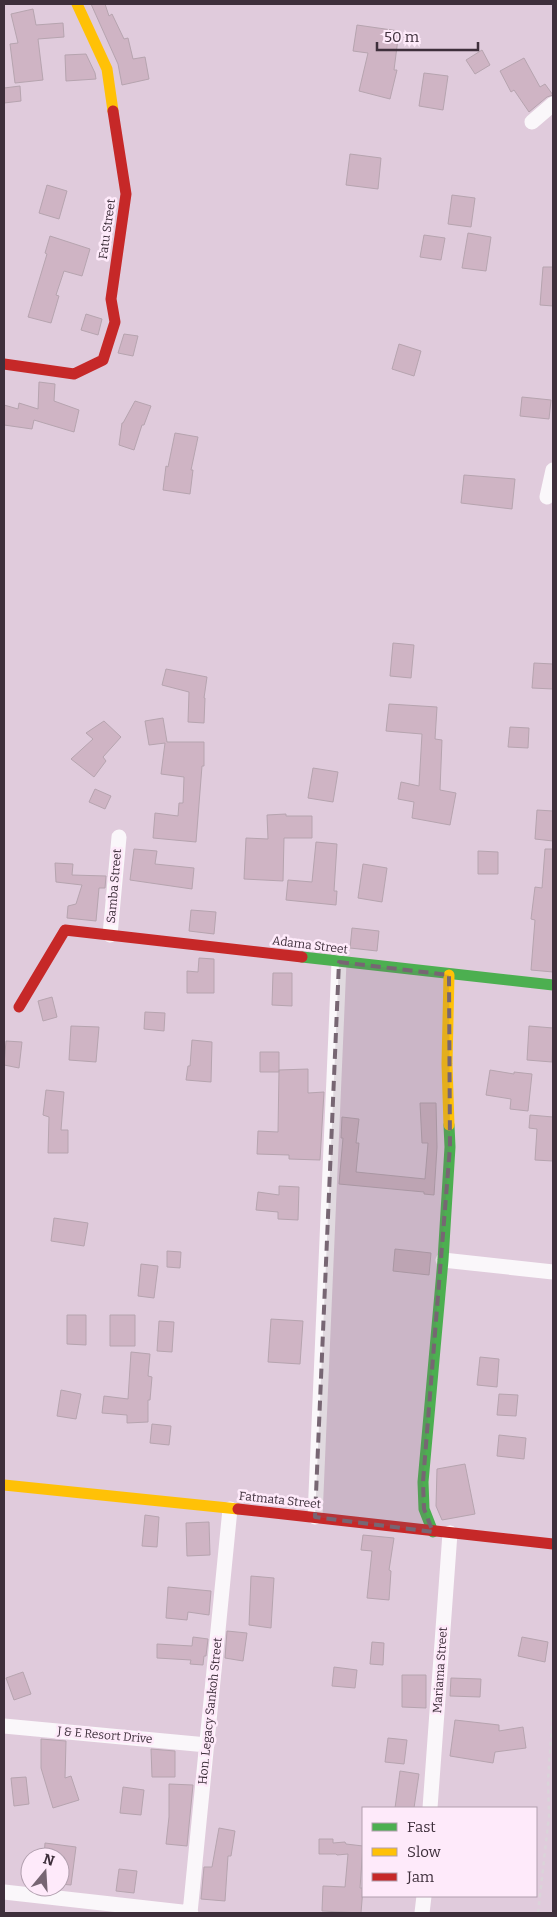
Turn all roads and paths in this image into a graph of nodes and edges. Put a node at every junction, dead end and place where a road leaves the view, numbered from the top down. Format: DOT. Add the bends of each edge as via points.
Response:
graph roads {
  1 [pos="77,4"];
  2 [pos="553,104"];
  3 [pos="532,122"];
  4 [pos="4,364"];
  5 [pos="553,470"];
  6 [pos="546,496"];
  7 [pos="119,838"];
  8 [pos="110,935"];
  9 [pos="339,962"];
  10 [pos="449,975"];
  11 [pos="553,986"];
  12 [pos="19,1007"];
  13 [pos="443,1260"];
  14 [pos="553,1272"];
  15 [pos="4,1485"];
  16 [pos="230,1509"];
  17 [pos="315,1517"];
  18 [pos="433,1532"];
  19 [pos="450,1533"];
  20 [pos="553,1544"];
  21 [pos="553,1711"];
  22 [pos="4,1726"];
  23 [pos="207,1745"];
  24 [pos="430,1807"];
  25 [pos="4,1892"];
  26 [pos="424,1897"];
  27 [pos="191,1913"];
  28 [pos="422,1913"];
  29 [pos="538,1913"];
  1 -- 4 [label="street, Fatu Street" via="107,69 126,194 111,299 115,322 103,360 74,374"];
  2 -- 3 [label="street"];
  5 -- 6 [label="street"];
  7 -- 8 [label="street, Samba Street"];
  8 -- 9 [label="street, Adama Street"];
  8 -- 12 [label="street, Adama Street" via="65,930"];
  9 -- 10 [label="street, Adama Street"];
  9 -- 17 [label="street"];
  10 -- 11 [label="street, Adama Street"];
  10 -- 13 [label="street" via="447,1064 450,1147"];
  13 -- 14 [label="street"];
  13 -- 18 [label="street" via="423,1482 424,1509"];
  15 -- 16 [label="street, Fatmata Street"];
  16 -- 17 [label="street, Fatmata Street"];
  16 -- 23 [label="street, Hon. Legacy Sankoh Street"];
  17 -- 18 [label="street, Fatmata Street"];
  18 -- 19 [label="street, Fatmata Street"];
  19 -- 20 [label="street, Fatmata Street"];
  19 -- 24 [label="street, Mariama Street"];
  21 -- 29 [label="path" via="549,1816"];
  22 -- 23 [label="street, J & E Resort Drive"];
  23 -- 27 [label="street, Hon. Legacy Sankoh Street"];
  25 -- 27 [label="street"];
  26 -- 28 [label="street"];
}
